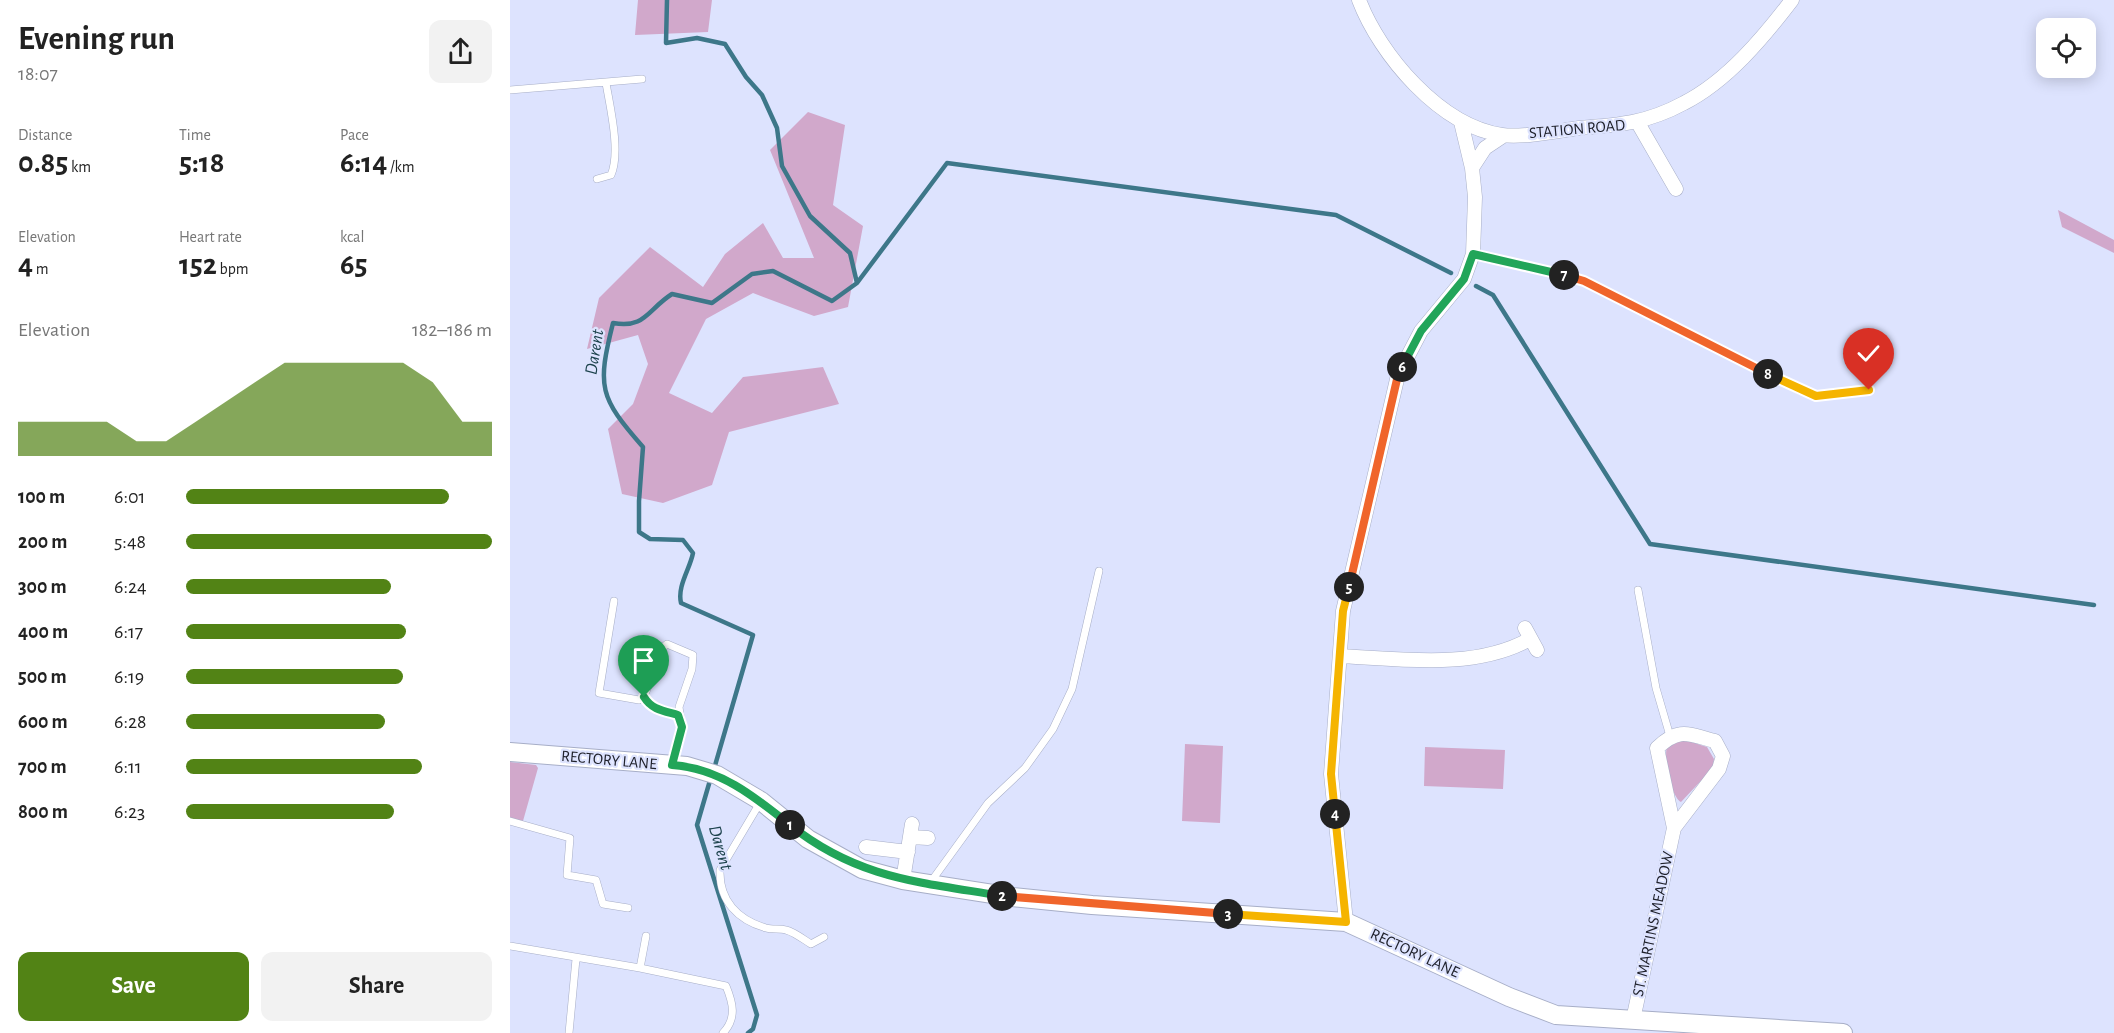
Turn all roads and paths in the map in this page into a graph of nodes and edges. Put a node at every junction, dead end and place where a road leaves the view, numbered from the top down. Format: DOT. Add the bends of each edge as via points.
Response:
graph roads {
  1 [pos="1359,0"];
  2 [pos="1792,0"];
  3 [pos="642,79"];
  4 [pos="606,82"];
  5 [pos="510,90"];
  6 [pos="1461,122"];
  7 [pos="1638,123"];
  8 [pos="1503,136"];
  9 [pos="1472,168"];
  10 [pos="597,179"];
  11 [pos="1676,189"];
  12 [pos="1473,254"];
  13 [pos="1869,390"];
  14 [pos="1099,571"];
  15 [pos="1638,590"];
  16 [pos="614,601"];
  17 [pos="1531,639"];
  18 [pos="1341,656"];
  19 [pos="644,697"];
  20 [pos="678,715"];
  21 [pos="1670,735"];
  22 [pos="510,752"];
  23 [pos="672,765"];
  24 [pos="761,801"];
  25 [pos="510,821"];
  26 [pos="1674,828"];
  27 [pos="928,838"];
  28 [pos="866,847"];
  29 [pos="908,852"];
  30 [pos="903,880"];
  31 [pos="929,883"];
  32 [pos="628,908"];
  33 [pos="1346,922"];
  34 [pos="646,936"];
  35 [pos="824,937"];
  36 [pos="510,946"];
  37 [pos="576,959"];
  38 [pos="640,968"];
  39 [pos="1633,1020"];
  40 [pos="569,1033"];
  41 [pos="723,1033"];
  42 [pos="1843,1033"];
  1 -- 6 [label="street" via="1387,54 1415,85"];
  2 -- 7 [label="street, STATION ROAD" via="1724,76 1685,103"];
  3 -- 4 [label="lane"];
  4 -- 5 [label="lane"];
  4 -- 10 [label="lane" via="615,166 611,175"];
  6 -- 8 [label="street, STATION ROAD"];
  6 -- 9 [label="street"];
  7 -- 8 [label="street, STATION ROAD"];
  7 -- 11 [label="street"];
  8 -- 9 [label="street" via="1485,148"];
  9 -- 12 [label="street"];
  12 -- 13 [label="lane" via="1584,281 1801,391 1816,396"];
  12 -- 18 [label="street" via="1464,279 1421,331 1398,375 1343,611"];
  14 -- 31 [label="lane" via="1072,689 1053,729 1025,768 988,803"];
  15 -- 21 [label="lane" via="1656,688"];
  16 -- 19 [label="lane" via="599,693 639,700"];
  17 -- 18 [label="street" via="1484,656 1420,660"];
  18 -- 33 [label="street" via="1331,774"];
  19 -- 20 [label="lane" via="649,705"];
  19 -- 20 [label="lane" via="662,648 667,644 685,650 693,655 694,663"];
  20 -- 23 [label="lane" via="682,727"];
  21 -- 26 [label="street, ST. MARTINS MEADOW" via="1657,748"];
  21 -- 26 [label="street, ST. MARTINS MEADOW" via="1680,732 1715,741 1723,756 1719,769"];
  22 -- 23 [label="street, RECTORY LANE"];
  23 -- 24 [label="street, RECTORY LANE" via="711,772"];
  24 -- 30 [label="street, RECTORY LANE" via="811,841 862,869"];
  24 -- 35 [label="lane" via="720,870 725,901 741,918 768,929 785,930 811,944"];
  25 -- 32 [label="lane" via="570,838 567,875 596,880 603,904"];
  26 -- 39 [label="street, ST. MARTINS MEADOW"];
  27 -- 29 [label="street" via="912,830"];
  28 -- 29 [label="street"];
  29 -- 30 [label="street"];
  30 -- 31 [label="street, RECTORY LANE"];
  31 -- 33 [label="street, RECTORY LANE" via="1069,903"];
  33 -- 39 [label="street, RECTORY LANE" via="1556,1015"];
  34 -- 38 [label="lane"];
  36 -- 37 [label="lane"];
  37 -- 38 [label="lane"];
  37 -- 40 [label="lane"];
  38 -- 41 [label="lane" via="726,986 734,1006 729,1027"];
  39 -- 42 [label="street, RECTORY LANE"];
}
